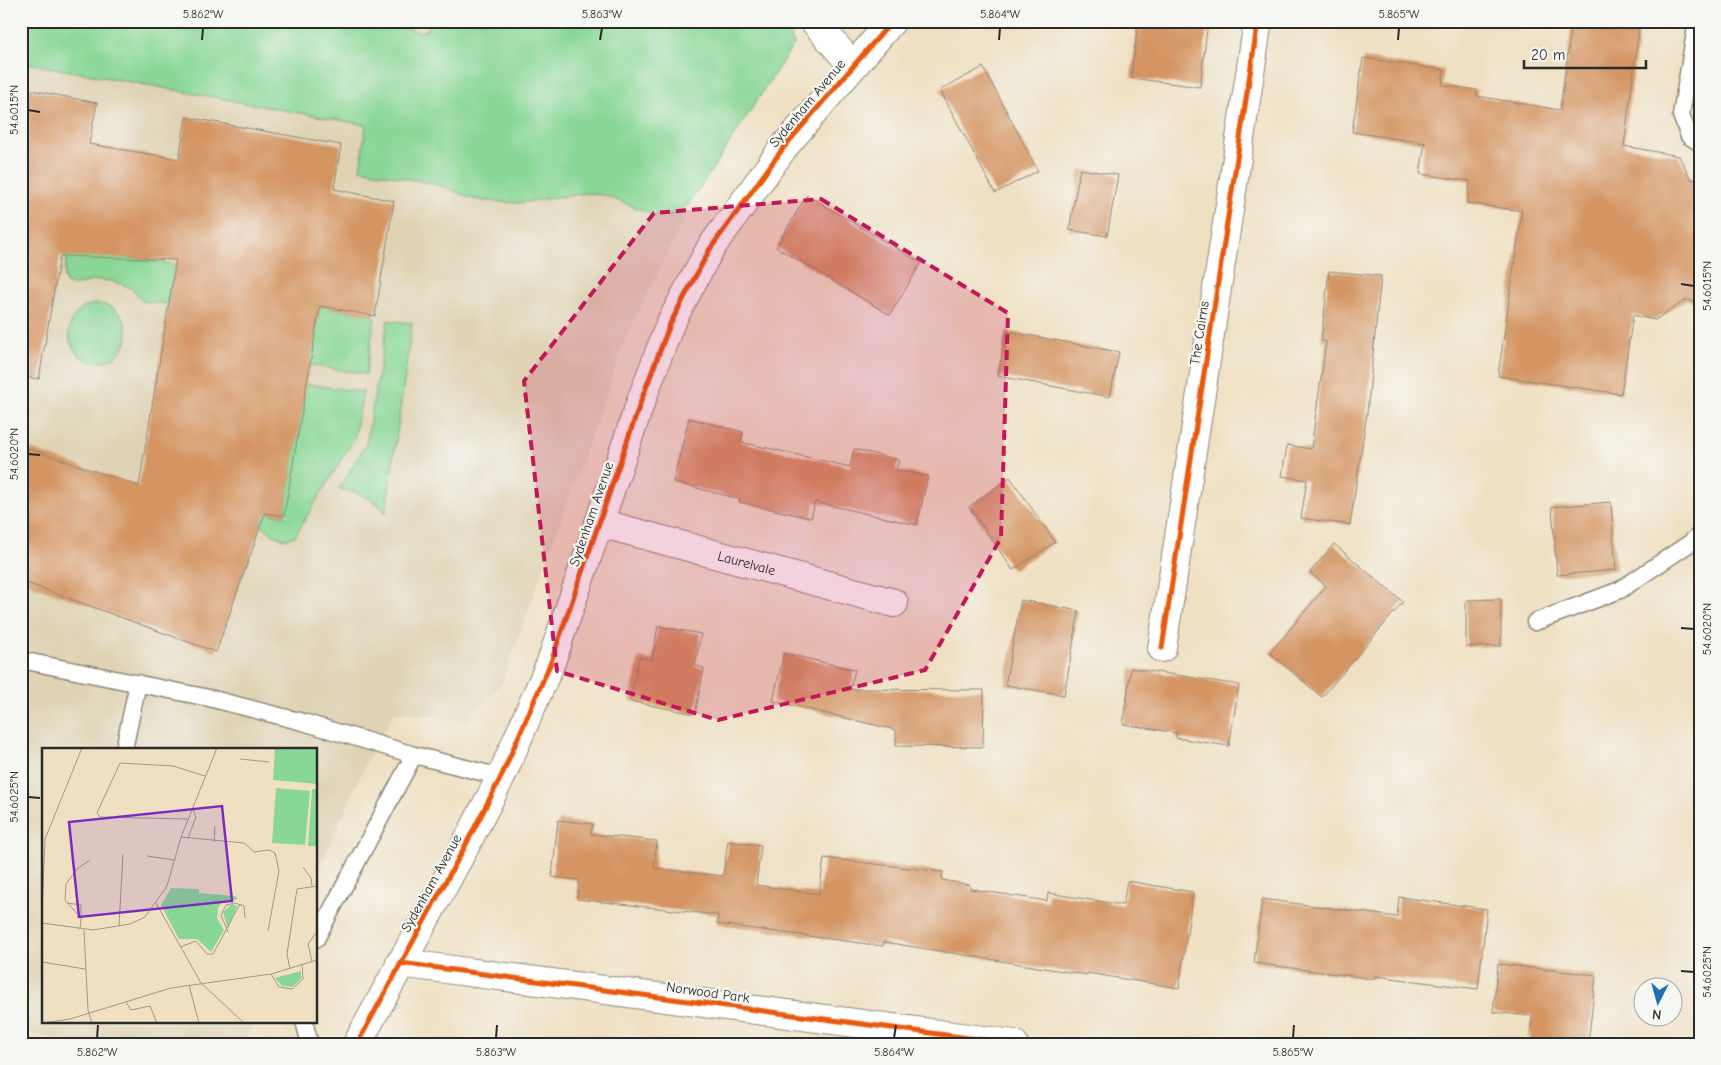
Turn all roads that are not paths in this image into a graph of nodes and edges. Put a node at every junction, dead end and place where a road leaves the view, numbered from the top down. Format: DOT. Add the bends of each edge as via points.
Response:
graph roads {
  1 [pos="814,21"];
  2 [pos="892,21"];
  3 [pos="1258,21"];
  4 [pos="1697,21"];
  5 [pos="853,66"];
  6 [pos="1700,143"];
  7 [pos="600,523"];
  8 [pos="1700,534"];
  9 [pos="894,603"];
  10 [pos="1535,622"];
  11 [pos="1162,648"];
  12 [pos="21,660"];
  13 [pos="138,683"];
  14 [pos="124,748"];
  15 [pos="414,755"];
  16 [pos="501,777"];
  17 [pos="318,935"];
  18 [pos="400,963"];
  19 [pos="304,1022"];
  20 [pos="310,1044"];
  21 [pos="357,1044"];
  22 [pos="1014,1044"];
  1 -- 5 [label="street"];
  2 -- 5 [label="street, Sydenham Avenue"];
  3 -- 11 [label="street, The Cairns"];
  4 -- 6 [label="lane" via="1681,115 1689,136"];
  5 -- 7 [label="street, Sydenham Avenue" via="784,147 710,249 670,324"];
  7 -- 9 [label="street, Laurelvale"];
  7 -- 16 [label="street, Sydenham Avenue" via="551,662"];
  8 -- 10 [label="lane" via="1620,590"];
  12 -- 13 [label="lane"];
  13 -- 14 [label="lane"];
  13 -- 15 [label="lane" via="303,722"];
  15 -- 16 [label="lane"];
  15 -- 17 [label="lane"];
  16 -- 18 [label="street, Sydenham Avenue"];
  18 -- 21 [label="street, Sydenham Avenue"];
  18 -- 22 [label="street, Norwood Park"];
  19 -- 20 [label="lane"];
}
